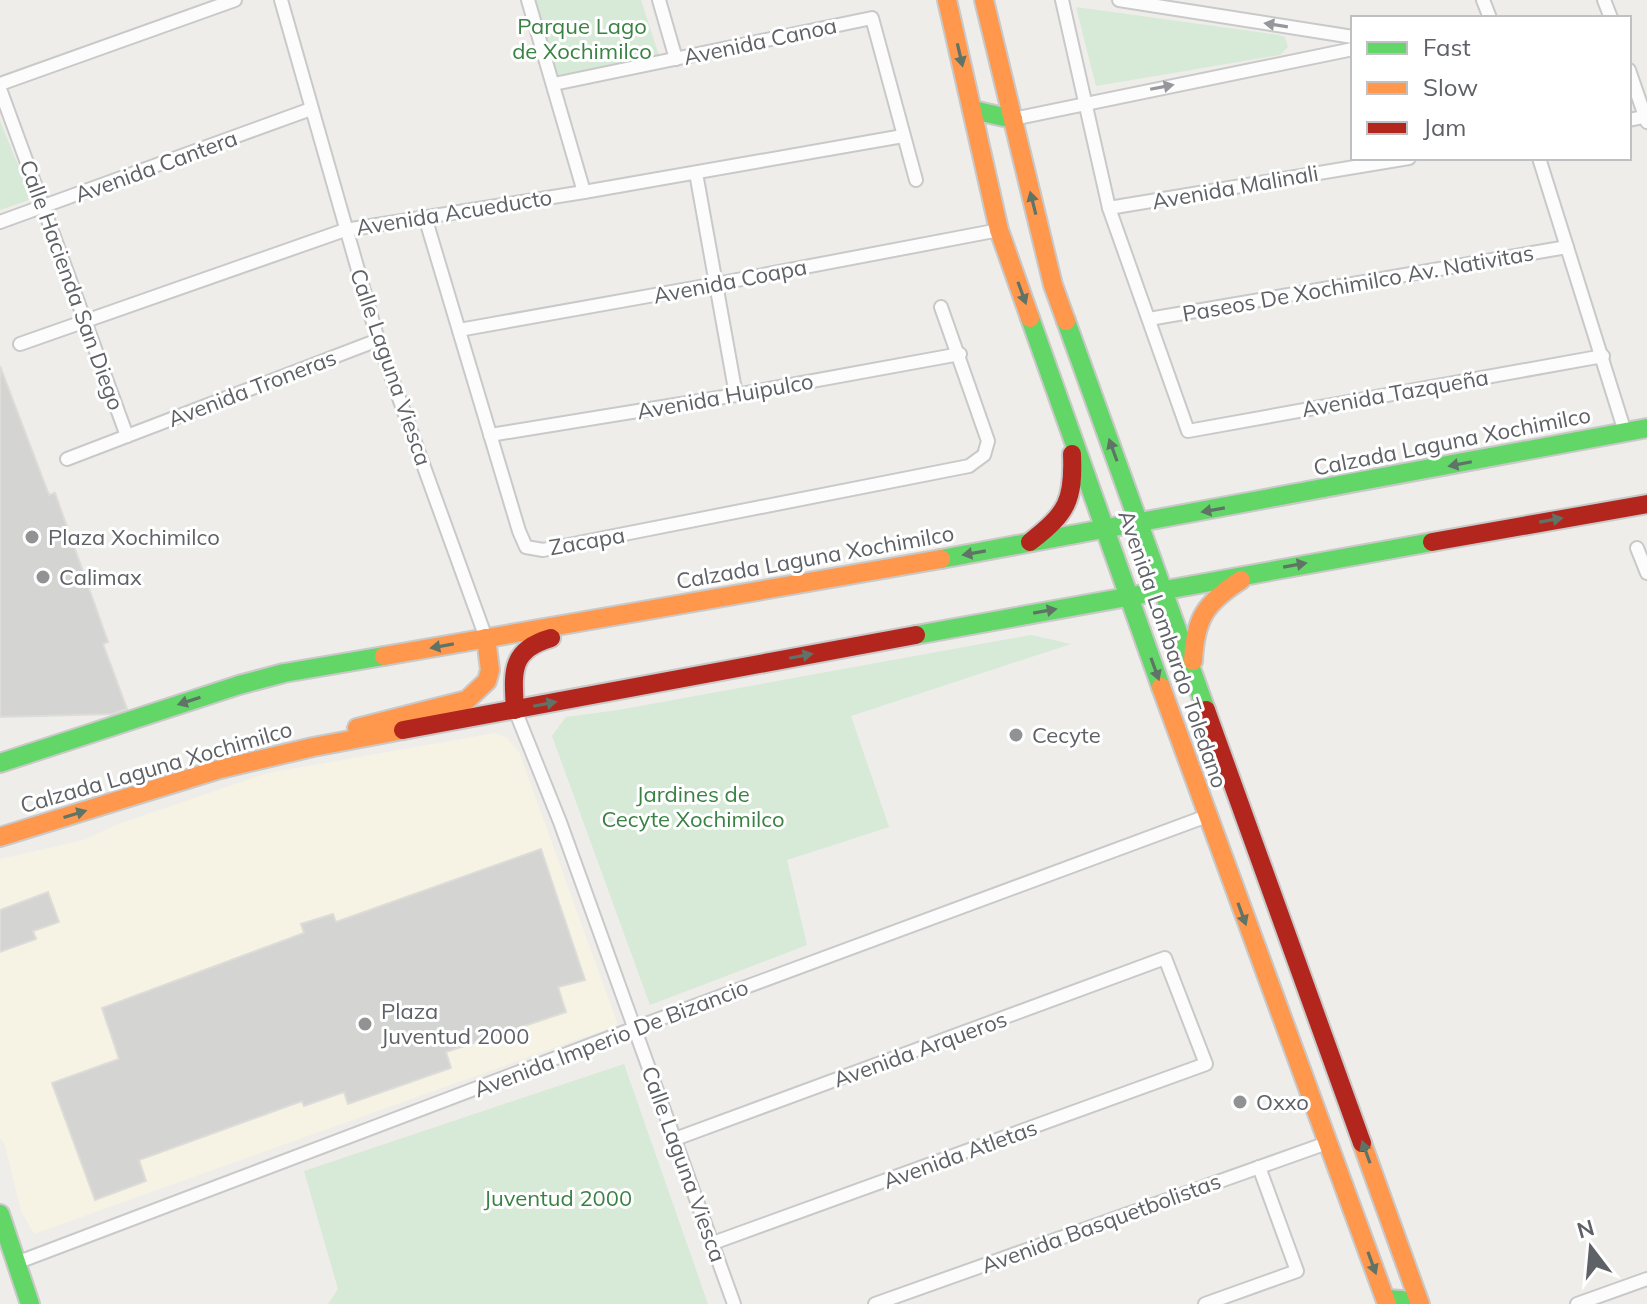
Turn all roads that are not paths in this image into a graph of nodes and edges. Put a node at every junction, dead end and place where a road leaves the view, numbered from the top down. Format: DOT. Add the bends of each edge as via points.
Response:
graph roads {
  1 [pos="235,0"];
  2 [pos="281,0"];
  3 [pos="528,0"];
  4 [pos="659,0"];
  5 [pos="947,0"];
  6 [pos="984,0"];
  7 [pos="1062,0"];
  8 [pos="1119,0"];
  9 [pos="1351,37"];
  10 [pos="1351,49"];
  11 [pos="676,59"];
  12 [pos="1631,76"];
  13 [pos="554,84"];
  14 [pos="0,87"];
  15 [pos="1086,102"];
  16 [pos="311,109"];
  17 [pos="973,110"];
  18 [pos="1646,118"];
  19 [pos="1013,119"];
  20 [pos="903,136"];
  21 [pos="1397,160"];
  22 [pos="1540,160"];
  23 [pos="696,173"];
  24 [pos="916,180"];
  25 [pos="584,192"];
  26 [pos="45,207"];
  27 [pos="1109,208"];
  28 [pos="425,217"];
  29 [pos="0,222"];
  30 [pos="345,230"];
  31 [pos="999,230"];
  32 [pos="1567,247"];
  33 [pos="716,284"];
  34 [pos="941,307"];
  35 [pos="1149,319"];
  36 [pos="87,322"];
  37 [pos="459,330"];
  38 [pos="378,340"];
  39 [pos="20,344"];
  40 [pos="960,354"];
  41 [pos="1603,356"];
  42 [pos="736,395"];
  43 [pos="1647,428"];
  44 [pos="1071,431"];
  45 [pos="1625,432"];
  46 [pos="490,435"];
  47 [pos="127,436"];
  48 [pos="67,459"];
  49 [pos="1647,504"];
  50 [pos="1139,523"];
  51 [pos="1106,530"];
  52 [pos="1027,544"];
  53 [pos="1637,548"];
  54 [pos="1253,573"];
  55 [pos="1647,573"];
  56 [pos="1163,589"];
  57 [pos="747,593"];
  58 [pos="1129,596"];
  59 [pos="486,638"];
  60 [pos="1193,672"];
  61 [pos="515,710"];
  62 [pos="267,757"];
  63 [pos="0,763"];
  64 [pos="1207,816"];
  65 [pos="0,837"];
  66 [pos="635,1028"];
  67 [pos="1206,1064"];
  68 [pos="675,1139"];
  69 [pos="1329,1148"];
  70 [pos="1259,1167"];
  71 [pos="0,1214"];
  72 [pos="1391,1222"];
  73 [pos="713,1243"];
  74 [pos="8,1262"];
  75 [pos="1647,1279"];
  76 [pos="1386,1302"];
  77 [pos="30,1304"];
  78 [pos="734,1304"];
  79 [pos="875,1304"];
  80 [pos="1205,1304"];
  81 [pos="1407,1304"];
  82 [pos="1420,1304"];
  83 [pos="1577,1304"];
  1 -- 14 [label="street"];
  2 -- 16 [label="street, Calle Laguna Viesca"];
  3 -- 13 [label="street"];
  4 -- 11 [label="street"];
  5 -- 17 [label="main road, Avenida Lombardo Toledano, one-way"];
  6 -- 19 [label="main road, Avenida Lombardo Toledano"];
  7 -- 15 [label="street"];
  9 -- 8 [label="street, one-way"];
  15 -- 10 [label="street, one-way"];
  11 -- 13 [label="street, Avenida Canoa"];
  11 -- 20 [label="street, Avenida Canoa" via="872,18"];
  12 -- 18 [label="street"];
  13 -- 25 [label="street"];
  14 -- 26 [label="street, Calle Hacienda San Diego"];
  15 -- 19 [label="street"];
  15 -- 27 [label="street"];
  16 -- 26 [label="street, Avenida Cantera"];
  16 -- 30 [label="street, Calle Laguna Viesca"];
  17 -- 19 [label="main road"];
  17 -- 31 [label="main road, Avenida Lombardo Toledano"];
  50 -- 19 [label="main road, Avenida Lombardo Toledano, one-way" via="1053,285"];
  20 -- 23 [label="street, Avenida Acueducto"];
  20 -- 24 [label="street"];
  21 -- 27 [label="street, Avenida Malinali"];
  22 -- 32 [label="street"];
  23 -- 25 [label="street, Avenida Acueducto"];
  23 -- 33 [label="street"];
  25 -- 28 [label="street, Avenida Acueducto"];
  26 -- 29 [label="street, Avenida Cantera"];
  26 -- 36 [label="street, Calle Hacienda San Diego"];
  27 -- 35 [label="street"];
  28 -- 30 [label="street, Avenida Acueducto"];
  28 -- 37 [label="street, Zacapa"];
  30 -- 36 [label="street, Avenida Acueducto"];
  30 -- 38 [label="street, Calle Laguna Viesca"];
  31 -- 33 [label="street, Avenida Coapa"];
  31 -- 44 [label="main road, Avenida Lombardo Toledano, one-way"];
  32 -- 35 [label="street, Paseos De Xochimilco Av. Nativitas"];
  32 -- 41 [label="street"];
  33 -- 37 [label="street, Avenida Coapa"];
  33 -- 42 [label="street"];
  34 -- 40 [label="street"];
  35 -- 41 [label="street, Avenida Tazqueña" via="1188,431"];
  36 -- 39 [label="street, Avenida Acueducto"];
  36 -- 47 [label="street, Calle Hacienda San Diego"];
  37 -- 46 [label="street, Zacapa"];
  38 -- 47 [label="street, Avenida Troneras"];
  38 -- 59 [label="street, Calle Laguna Viesca"];
  40 -- 42 [label="street, Avenida Huipulco"];
  40 -- 46 [label="street, Zacapa" via="988,441 984,455 969,466 543,550 526,547"];
  41 -- 45 [label="street"];
  42 -- 46 [label="street, Avenida Huipulco"];
  43 -- 45 [label="main road, Calzada Laguna Xochimilco"];
  44 -- 51 [label="main road, Avenida Lombardo Toledano"];
  44 -- 52 [label="main road" via="1070,503 1061,519"];
  45 -- 50 [label="main road, Calzada Laguna Xochimilco, one-way"];
  47 -- 48 [label="street, Avenida Troneras"];
  54 -- 49 [label="main road, Calzada Laguna Xochimilco, one-way"];
  50 -- 51 [label="main road, Calzada Laguna Xochimilco"];
  50 -- 56 [label="main road, Avenida Lombardo Toledano"];
  51 -- 52 [label="main road, Calzada Laguna Xochimilco"];
  51 -- 58 [label="main road, Avenida Lombardo Toledano"];
  52 -- 57 [label="main road, Calzada Laguna Xochimilco, one-way"];
  53 -- 55 [label="street"];
  54 -- 56 [label="main road, Calzada Laguna Xochimilco"];
  54 -- 60 [label="main road" via="1215,597 1198,620"];
  56 -- 58 [label="main road, Calzada Laguna Xochimilco"];
  56 -- 60 [label="main road, Avenida Lombardo Toledano"];
  57 -- 59 [label="main road, Calzada Laguna Xochimilco"];
  57 -- 61 [label="main road" via="705,610 533,641 518,655 514,668"];
  61 -- 58 [label="main road, Calzada Laguna Xochimilco, one-way"];
  58 -- 64 [label="main road, Avenida Lombardo Toledano, one-way"];
  59 -- 62 [label="main road" via="487,681 467,700 299,742"];
  59 -- 63 [label="main road, Calzada Laguna Xochimilco, one-way" via="266,677"];
  72 -- 60 [label="main road, Avenida Lombardo Toledano, one-way"];
  61 -- 62 [label="main road, Calzada Laguna Xochimilco"];
  61 -- 66 [label="street, Calle Laguna Viesca"];
  65 -- 62 [label="main road, Calzada Laguna Xochimilco, one-way"];
  64 -- 66 [label="street, Avenida Imperio De Bizancio"];
  64 -- 69 [label="main road, Avenida Lombardo Toledano, one-way"];
  66 -- 68 [label="street, Calle Laguna Viesca"];
  66 -- 74 [label="street, Avenida Imperio De Bizancio"];
  67 -- 68 [label="street, Avenida Arqueros" via="1165,958"];
  67 -- 73 [label="street, Avenida Atletas"];
  68 -- 73 [label="street, Calle Laguna Viesca"];
  69 -- 70 [label="street, Avenida Basquetbolistas"];
  69 -- 72 [label="main road" via="1366,1218"];
  69 -- 76 [label="main road, Avenida Lombardo Toledano, one-way"];
  70 -- 79 [label="street, Avenida Basquetbolistas"];
  70 -- 80 [label="street" via="1297,1271"];
  71 -- 74 [label="main road"];
  72 -- 82 [label="main road, Avenida Lombardo Toledano"];
  73 -- 78 [label="street, Calle Laguna Viesca"];
  74 -- 77 [label="main road"];
  75 -- 83 [label="street"];
  76 -- 81 [label="main road"];
}
